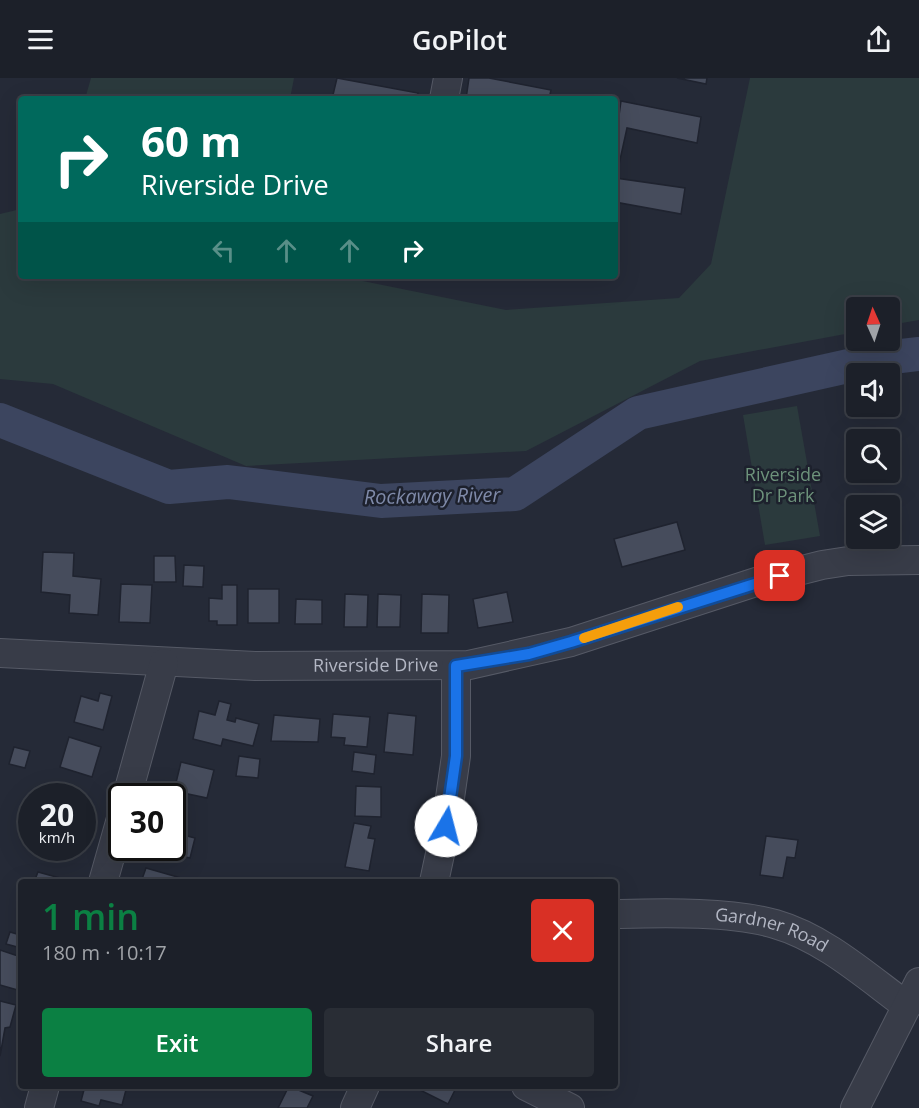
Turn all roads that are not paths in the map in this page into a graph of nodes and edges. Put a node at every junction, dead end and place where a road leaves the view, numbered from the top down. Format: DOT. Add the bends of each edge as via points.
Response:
graph roads {
  1 [pos="448,78"];
  2 [pos="445,96"];
  3 [pos="919,560"];
  4 [pos="0,653"];
  5 [pos="164,663"];
  6 [pos="456,666"];
  7 [pos="131,783"];
  8 [pos="109,861"];
  9 [pos="104,879"];
  10 [pos="435,879"];
  11 [pos="618,914"];
  12 [pos="913,994"];
  13 [pos="44,1089"];
  14 [pos="364,1089"];
  15 [pos="532,1089"];
  16 [pos="39,1108"];
  17 [pos="355,1108"];
  18 [pos="570,1108"];
  19 [pos="855,1108"];
  1 -- 2 [label="street"];
  3 -- 6 [label="street, Riverside Drive" via="822,565 759,581 540,651"];
  4 -- 5 [label="street, Riverside Drive"];
  5 -- 6 [label="street, Riverside Drive"];
  5 -- 7 [label="street"];
  6 -- 10 [label="street" via="456,756"];
  8 -- 9 [label="street"];
  11 -- 12 [label="street, Gardner Road" via="715,915 775,924"];
  12 -- 19 [label="street"];
  13 -- 16 [label="street"];
  14 -- 17 [label="street"];
  15 -- 18 [label="street"];
}
